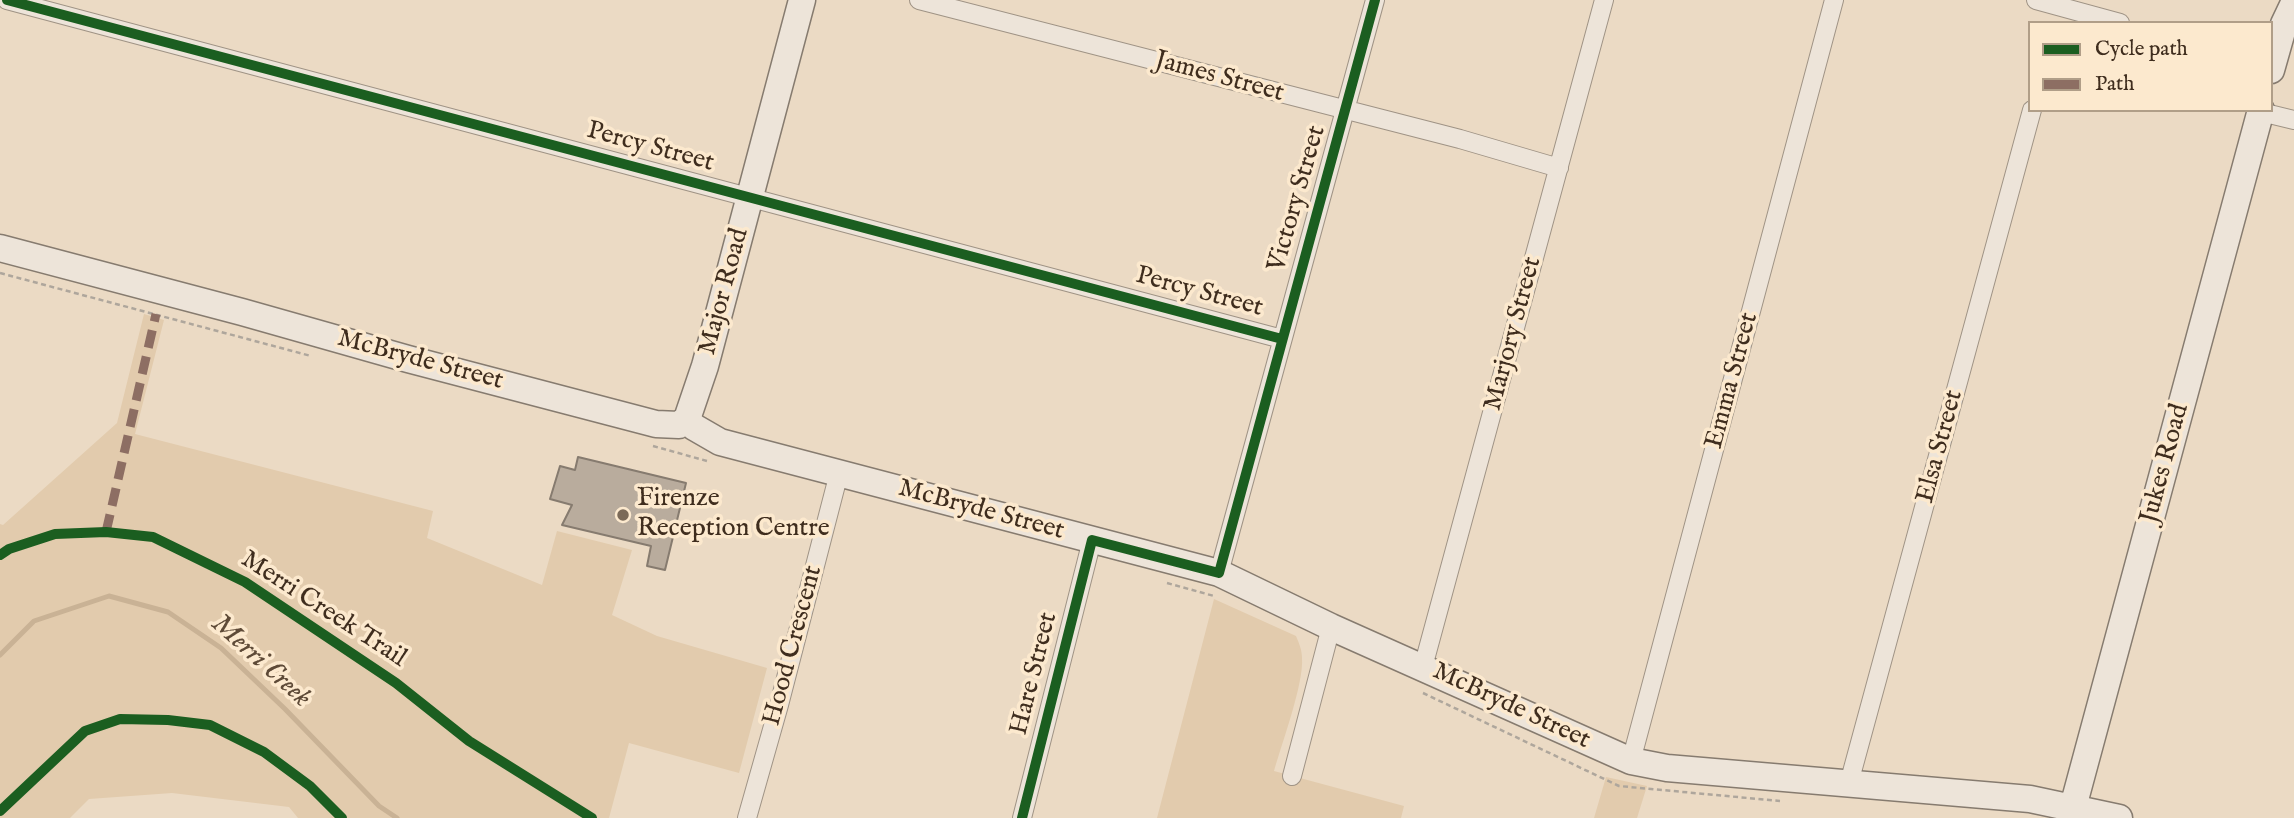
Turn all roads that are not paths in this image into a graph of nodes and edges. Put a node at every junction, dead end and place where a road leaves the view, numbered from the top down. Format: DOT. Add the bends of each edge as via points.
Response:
graph roads {
  1 [pos="7,0"];
  2 [pos="802,0"];
  3 [pos="919,0"];
  4 [pos="1375,0"];
  5 [pos="1604,0"];
  6 [pos="1834,0"];
  7 [pos="2036,0"];
  8 [pos="2294,2"];
  9 [pos="2058,15"];
  10 [pos="2104,21"];
  11 [pos="2273,62"];
  12 [pos="1346,111"];
  13 [pos="2031,112"];
  14 [pos="2261,112"];
  15 [pos="2265,112"];
  16 [pos="2294,120"];
  17 [pos="1559,168"];
  18 [pos="750,198"];
  19 [pos="0,248"];
  20 [pos="1282,339"];
  21 [pos="687,419"];
  22 [pos="839,473"];
  23 [pos="1092,540"];
  24 [pos="1218,585"];
  25 [pos="1331,626"];
  26 [pos="1423,667"];
  27 [pos="1631,761"];
  28 [pos="1292,776"];
  29 [pos="1849,783"];
  30 [pos="2071,812"];
  31 [pos="747,818"];
  32 [pos="1022,818"];
  33 [pos="2119,818"];
  1 -- 18 [label="street, Percy Street"];
  2 -- 18 [label="street, Major Road"];
  3 -- 12 [label="street, James Street"];
  4 -- 12 [label="street, Victory Street"];
  5 -- 17 [label="street, Marjory Street"];
  6 -- 27 [label="street, Emma Street"];
  7 -- 9 [label="street"];
  8 -- 11 [label="street"];
  9 -- 10 [label="street"];
  12 -- 17 [label="street, James Street"];
  12 -- 20 [label="street, Victory Street"];
  13 -- 29 [label="street, Elsa Street"];
  14 -- 30 [label="street, Jukes Road"];
  15 -- 16 [label="street"];
  17 -- 26 [label="street, Marjory Street"];
  18 -- 20 [label="street, Percy Street"];
  18 -- 21 [label="street, Major Road"];
  19 -- 21 [label="street, McBryde Street" via="656,424 679,425"];
  20 -- 24 [label="street, Victory Street"];
  21 -- 22 [label="street, McBryde Street" via="720,442"];
  22 -- 23 [label="street, McBryde Street"];
  22 -- 31 [label="street, Hood Crescent"];
  23 -- 24 [label="street, McBryde Street"];
  23 -- 32 [label="street, Hare Street"];
  24 -- 25 [label="street, McBryde Street"];
  25 -- 26 [label="street, McBryde Street"];
  25 -- 28 [label="street"];
  26 -- 27 [label="street, McBryde Street"];
  27 -- 29 [label="street, McBryde Street"];
  29 -- 30 [label="street, McBryde Street" via="2030,799"];
  30 -- 33 [label="street, McBryde Street"];
}
